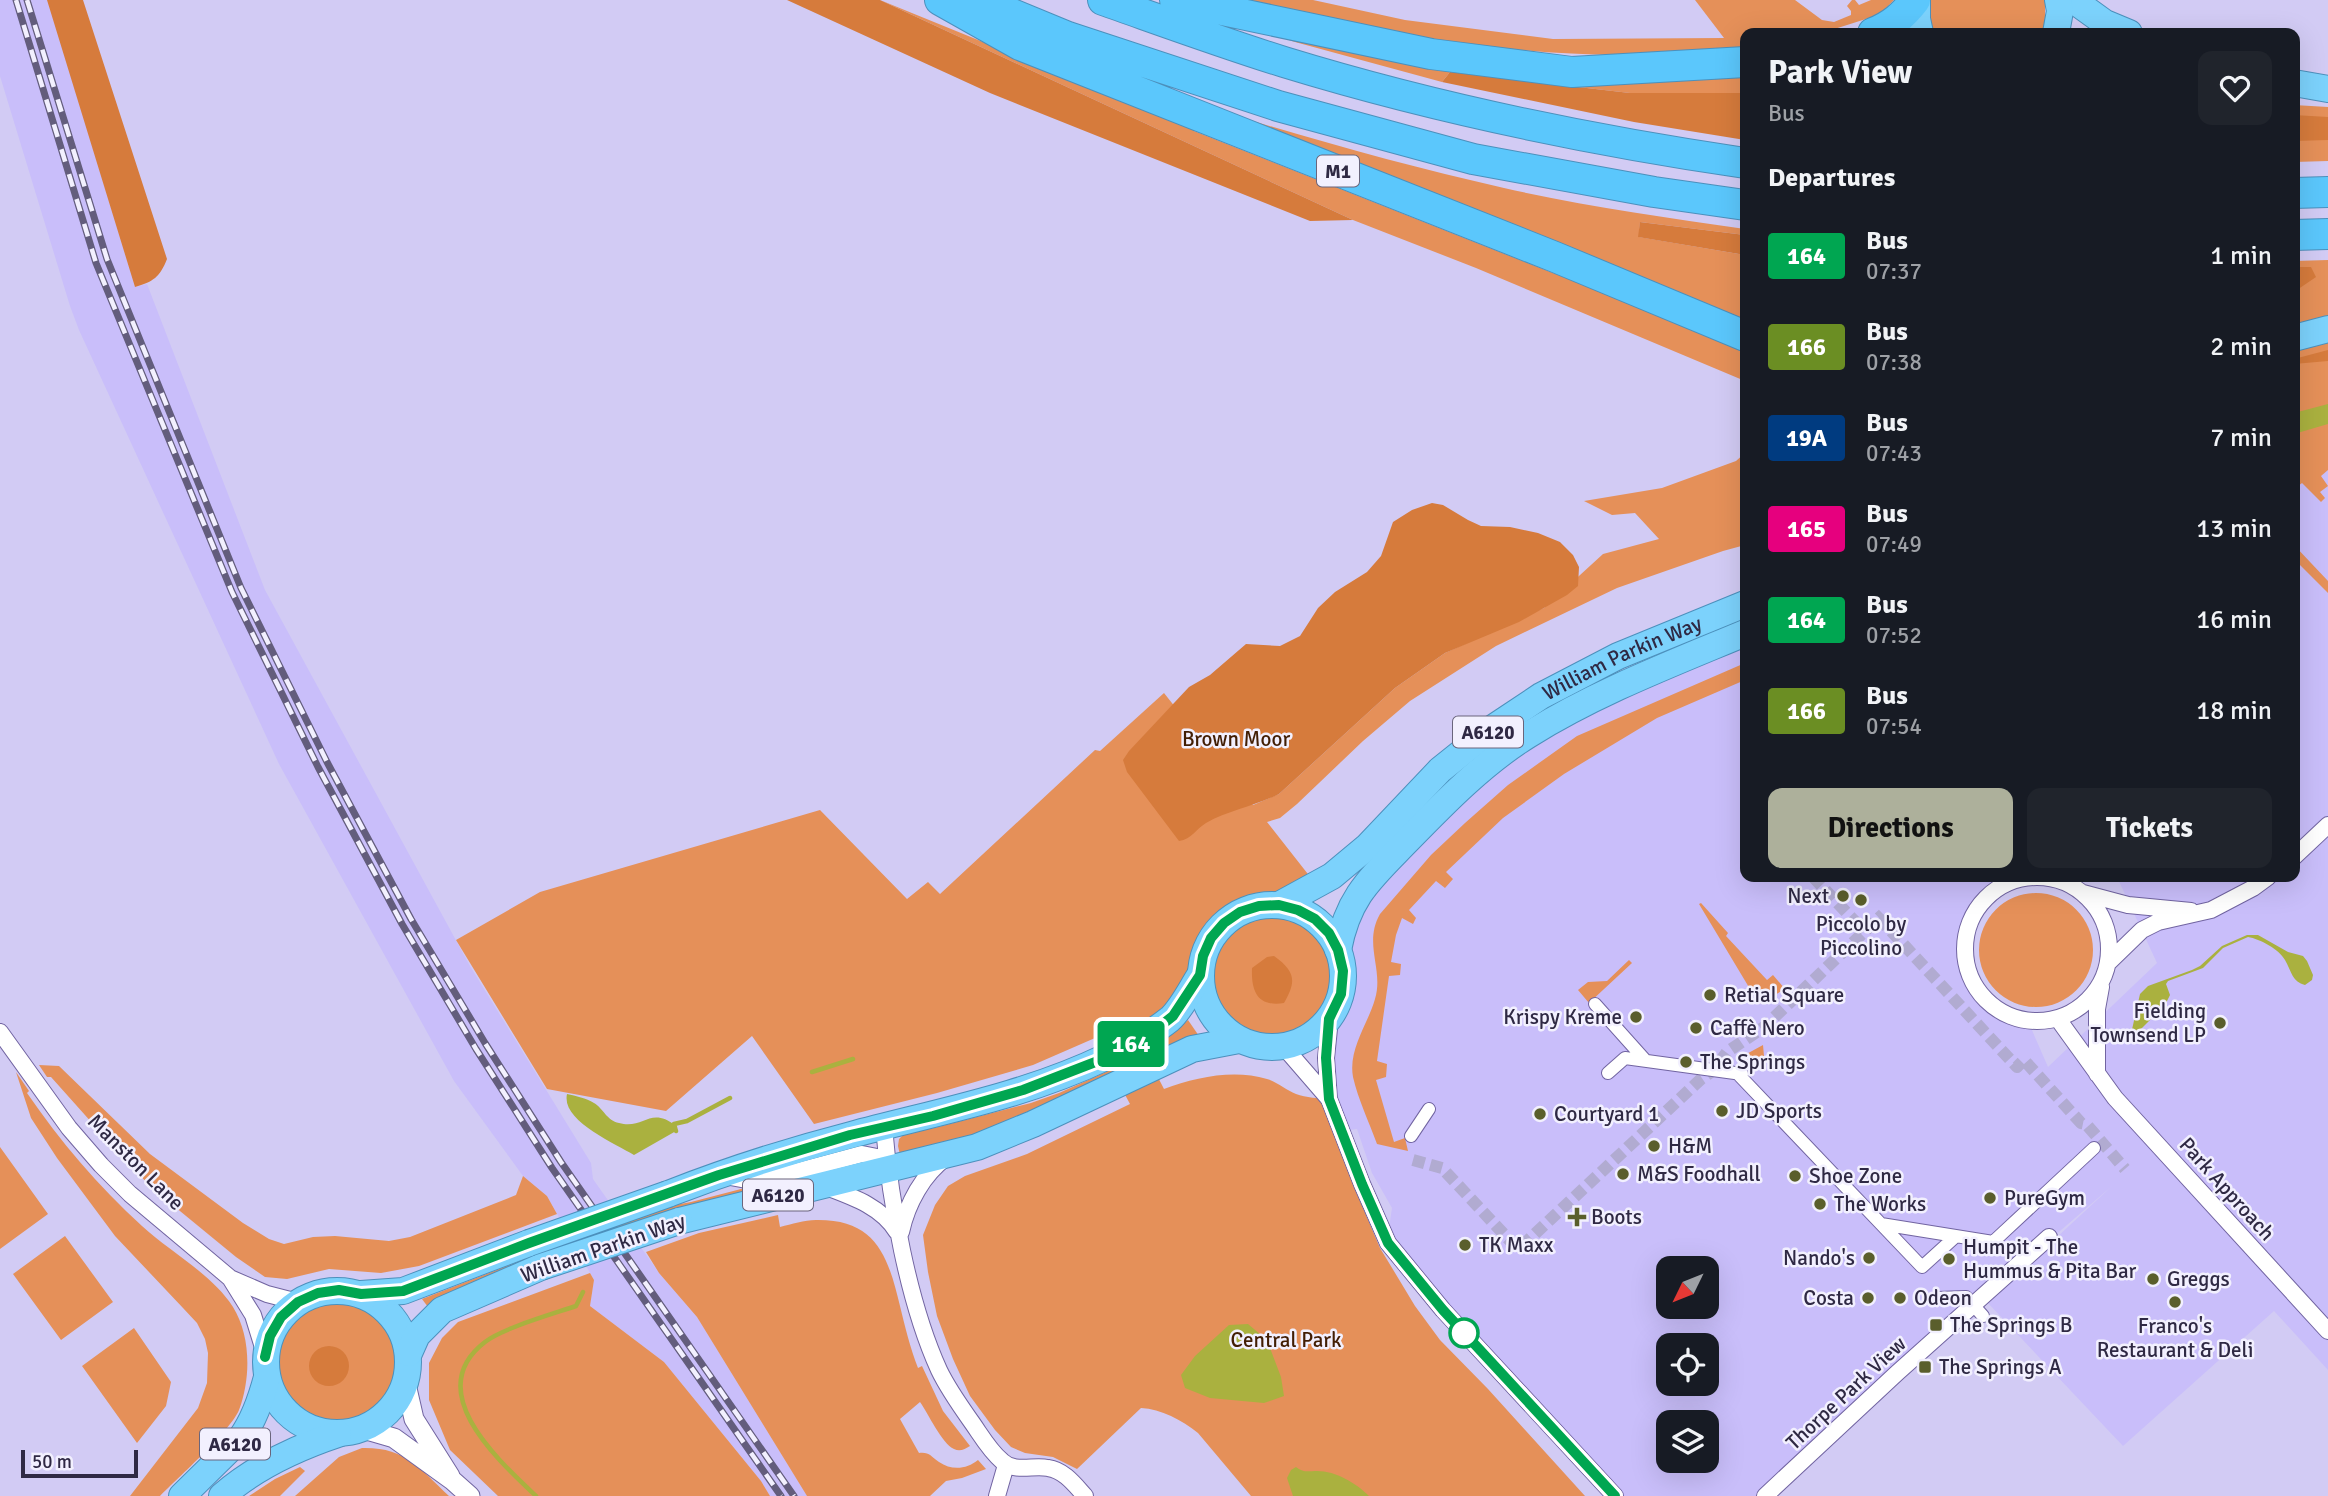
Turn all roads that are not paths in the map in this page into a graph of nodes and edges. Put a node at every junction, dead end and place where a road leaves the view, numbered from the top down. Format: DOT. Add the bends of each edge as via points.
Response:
graph roads {
  1 [pos="940,0"];
  2 [pos="978,0"];
  3 [pos="1103,0"];
  4 [pos="1175,0"];
  5 [pos="1916,0"];
  6 [pos="2058,0"];
  7 [pos="2073,0"];
  8 [pos="1884,28"];
  9 [pos="1919,28"];
  10 [pos="2057,28"];
  11 [pos="2117,28"];
  12 [pos="1740,62"];
  13 [pos="2300,84"];
  14 [pos="2328,89"];
  15 [pos="1740,162"];
  16 [pos="2328,192"];
  17 [pos="2300,193"];
  18 [pos="1740,204"];
  19 [pos="2328,234"];
  20 [pos="2300,236"];
  21 [pos="2328,329"];
  22 [pos="1740,333"];
  23 [pos="2300,336"];
  24 [pos="1740,606"];
  25 [pos="1740,635"];
  26 [pos="2328,825"];
  27 [pos="2300,851"];
  28 [pos="2261,882"];
  29 [pos="1993,885"];
  30 [pos="2072,885"];
  31 [pos="1279,905"];
  32 [pos="2201,912"];
  33 [pos="1338,950"];
  34 [pos="2108,962"];
  35 [pos="1200,975"];
  36 [pos="2102,982"];
  37 [pos="1595,1004"];
  38 [pos="1329,1019"];
  39 [pos="2059,1019"];
  40 [pos="0,1032"];
  41 [pos="1239,1040"];
  42 [pos="1284,1047"];
  43 [pos="1646,1061"];
  44 [pos="1608,1073"];
  45 [pos="2097,1074"];
  46 [pos="1329,1099"];
  47 [pos="1429,1109"];
  48 [pos="884,1127"];
  49 [pos="1411,1136"];
  50 [pos="2094,1148"];
  51 [pos="952,1153"];
  52 [pos="888,1165"];
  53 [pos="719,1175"];
  54 [pos="822,1185"];
  55 [pos="1881,1224"];
  56 [pos="900,1237"];
  57 [pos="1955,1237"];
  58 [pos="2049,1237"];
  59 [pos="230,1278"];
  60 [pos="361,1294"];
  61 [pos="1937,1298"];
  62 [pos="298,1302"];
  63 [pos="1979,1311"];
  64 [pos="2328,1331"];
  65 [pos="409,1353"];
  66 [pos="266,1367"];
  67 [pos="406,1384"];
  68 [pos="351,1432"];
  69 [pos="1006,1465"];
  70 [pos="452,1480"];
  71 [pos="182,1496"];
  72 [pos="222,1496"];
  73 [pos="470,1496"];
  74 [pos="998,1496"];
  75 [pos="1085,1496"];
  76 [pos="1615,1496"];
  77 [pos="1765,1496"];
  1 -- 22 [label="highway, M1" via="1020,45"];
  2 -- 18 [label="highway, M1" via="1068,37 1265,102 1473,159"];
  3 -- 15 [label="highway" via="1284,62 1476,114"];
  4 -- 12 [label="highway" via="1431,54 1572,72"];
  5 -- 8 [label="highway"];
  5 -- 9 [label="highway"];
  6 -- 10 [label="highway"];
  7 -- 11 [label="highway"];
  13 -- 14 [label="highway"];
  16 -- 17 [label="highway"];
  19 -- 20 [label="highway"];
  21 -- 23 [label="highway"];
  24 -- 31 [label="highway, William Parkin Way / A6120" via="1618,656 1541,696 1440,770 1332,876"];
  25 -- 33 [label="highway, William Parkin Way / A6120" via="1590,701 1526,736 1477,774 1369,880 1350,906"];
  26 -- 27 [label="street"];
  28 -- 32 [label="street"];
  29 -- 39 [label="street" via="1972,916 1965,940 1970,977 1983,998 2004,1014 2028,1021"];
  30 -- 32 [label="street" via="2129,905"];
  30 -- 34 [label="street" via="2102,917"];
  31 -- 33 [label="highway" via="1315,919"];
  31 -- 35 [label="highway" via="1240,912 1224,923 1207,947"];
  32 -- 34 [label="street" via="2142,930"];
  33 -- 38 [label="highway" via="1343,971 1341,994"];
  34 -- 36 [label="street"];
  35 -- 41 [label="highway" via="1210,1013"];
  35 -- 48 [label="highway, William Parkin Way / A6120" via="1173,1016 1145,1038 1098,1061 1023,1090"];
  36 -- 39 [label="street" via="2076,1011"];
  36 -- 45 [label="street" via="2096,1009"];
  37 -- 43 [label="street"];
  38 -- 42 [label="highway" via="1317,1032"];
  38 -- 46 [label="street"];
  39 -- 45 [label="street, Park Approach"];
  40 -- 59 [label="street, Manston Lane" via="101,1165"];
  41 -- 42 [label="highway"];
  41 -- 51 [label="highway, William Parkin Way / A6120" via="1192,1049 1033,1124"];
  42 -- 46 [label="street"];
  43 -- 44 [label="street" via="1625,1058"];
  43 -- 55 [label="street" via="1743,1074"];
  45 -- 64 [label="street, Park Approach"];
  46 -- 76 [label="street" via="1388,1243 1443,1310"];
  47 -- 49 [label="street"];
  48 -- 52 [label="street"];
  48 -- 53 [label="highway, William Parkin Way / A6120"];
  50 -- 57 [label="street" via="1993,1242"];
  51 -- 52 [label="highway, William Parkin Way / A6120"];
  51 -- 56 [label="street" via="938,1163 914,1196"];
  52 -- 53 [label="street" via="862,1154 757,1182"];
  52 -- 54 [label="highway, William Parkin Way / A6120"];
  52 -- 56 [label="street"];
  53 -- 60 [label="highway, William Parkin Way / A6120, bridge" via="403,1291"];
  54 -- 56 [label="street" via="874,1208 890,1220"];
  54 -- 65 [label="highway, William Parkin Way / A6120, bridge" via="679,1221 541,1267 442,1310 417,1335"];
  55 -- 57 [label="street"];
  55 -- 57 [label="street" via="1922,1267"];
  56 -- 69 [label="street" via="914,1300 939,1370 990,1449"];
  58 -- 63 [label="street, Thorpe Park View"];
  59 -- 62 [label="street, Manston Lane"];
  59 -- 66 [label="street, Manston Lane" via="253,1315"];
  60 -- 62 [label="highway" via="339,1290"];
  60 -- 65 [label="highway" via="393,1317"];
  61 -- 63 [label="street" via="1966,1297"];
  62 -- 66 [label="highway" via="281,1317 270,1336"];
  63 -- 77 [label="street, Thorpe Park View" via="1897,1373"];
  65 -- 67 [label="highway"];
  66 -- 68 [label="highway" via="276,1399 299,1423 312,1429"];
  66 -- 71 [label="highway, A6120" via="261,1400 248,1428"];
  67 -- 68 [label="highway" via="382,1419"];
  67 -- 70 [label="street" via="414,1419"];
  68 -- 70 [label="street" via="394,1438"];
  68 -- 72 [label="highway, A6120" via="312,1443 265,1465"];
  69 -- 74 [label="street"];
  69 -- 75 [label="street" via="1049,1468 1065,1475"];
  70 -- 73 [label="street"];
}
